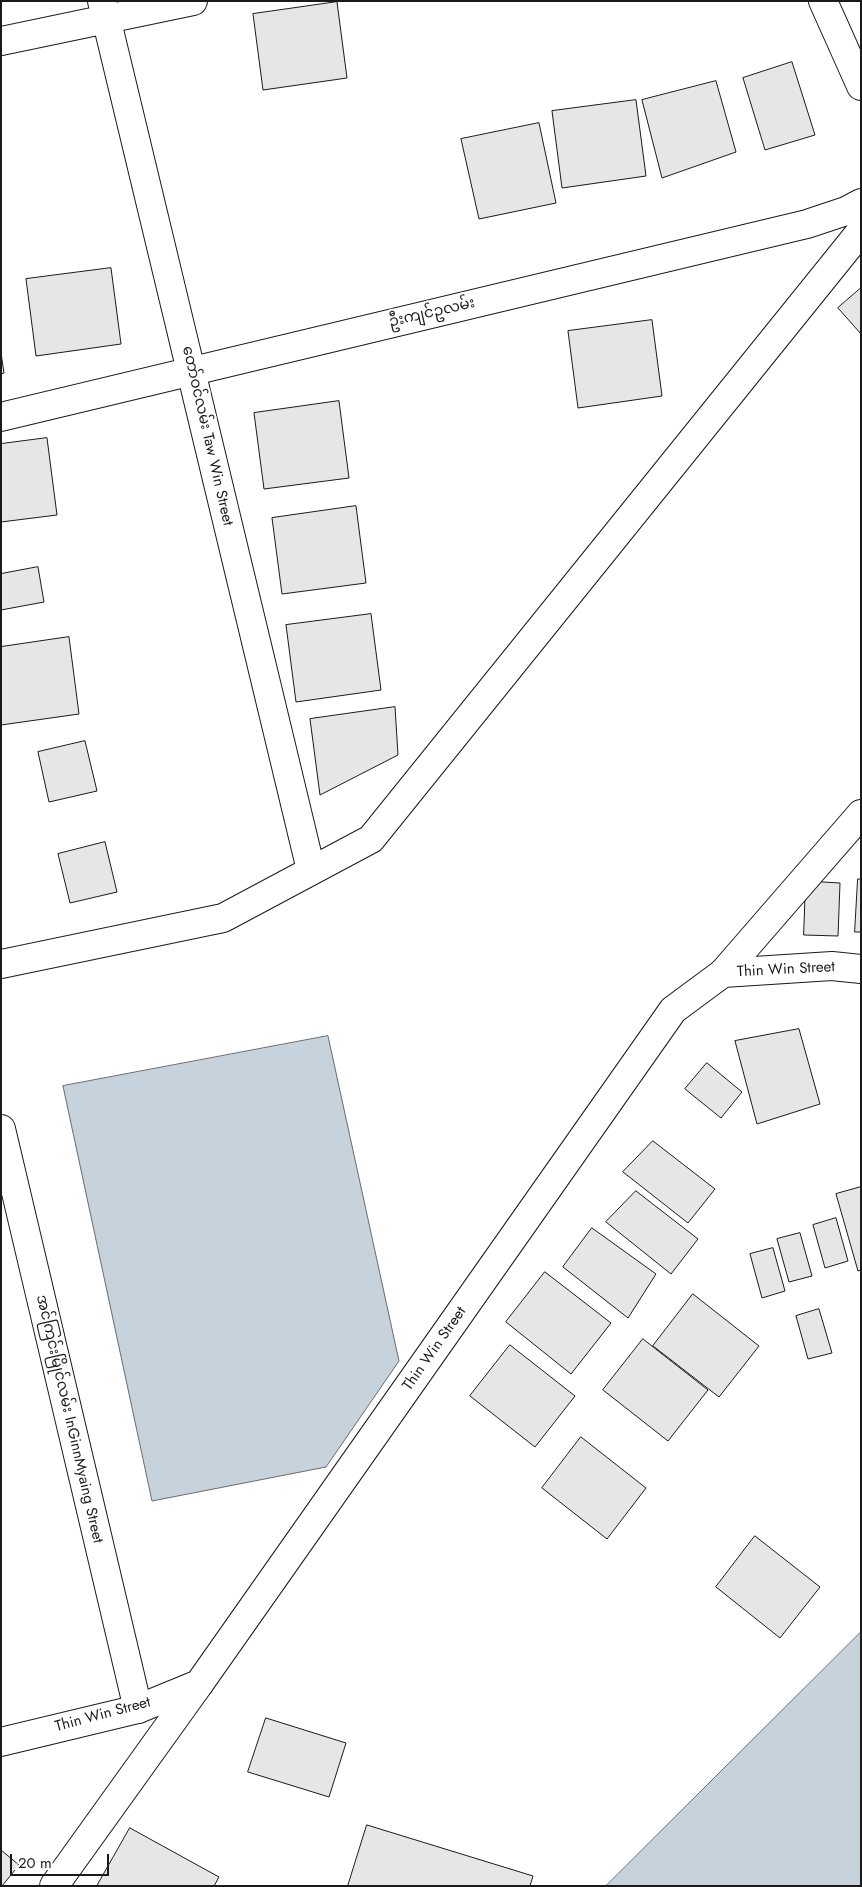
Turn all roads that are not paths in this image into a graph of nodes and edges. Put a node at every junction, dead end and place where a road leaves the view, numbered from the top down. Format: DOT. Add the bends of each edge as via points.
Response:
graph roads {
  1 [pos="193,1"];
  2 [pos="823,1"];
  3 [pos="104,11"];
  4 [pos="1,41"];
  5 [pos="861,86"];
  6 [pos="861,203"];
  7 [pos="861,231"];
  8 [pos="191,371"];
  9 [pos="1,417"];
  10 [pos="861,814"];
  11 [pos="311,870"];
  12 [pos="1,964"];
  13 [pos="861,969"];
  14 [pos="723,973"];
  15 [pos="1,1129"];
  16 [pos="5,1162"];
  17 [pos="199,1684"];
  18 [pos="138,1709"];
  19 [pos="1,1742"];
  20 [pos="54,1886"];
  1 -- 3 [label="street"];
  2 -- 5 [label="street"];
  3 -- 4 [label="street"];
  3 -- 8 [label="street, တော်ဝင်လမ်း Taw Win Street"];
  6 -- 8 [label="street, ဦးကျင်ဥလမ်း" via="806,224"];
  7 -- 11 [label="street" via="371,839"];
  8 -- 9 [label="street, ဦးကျင်ဥလမ်း"];
  8 -- 11 [label="street, တော်ဝင်လမ်း Taw Win Street"];
  10 -- 14 [label="street"];
  11 -- 12 [label="street" via="223,918"];
  13 -- 14 [label="street, Thin Win Street" via="832,966"];
  14 -- 17 [label="street, Thin Win Street" via="673,1010"];
  15 -- 16 [label="street, အင်ကြင်းမြိုင်လမ်း InGinnMyaing Street"];
  16 -- 18 [label="street, အင်ကြင်းမြိုင်လမ်း InGinnMyaing Street"];
  17 -- 18 [label="street, Thin Win Street"];
  17 -- 20 [label="street"];
  18 -- 19 [label="street, Thin Win Street"];
}
